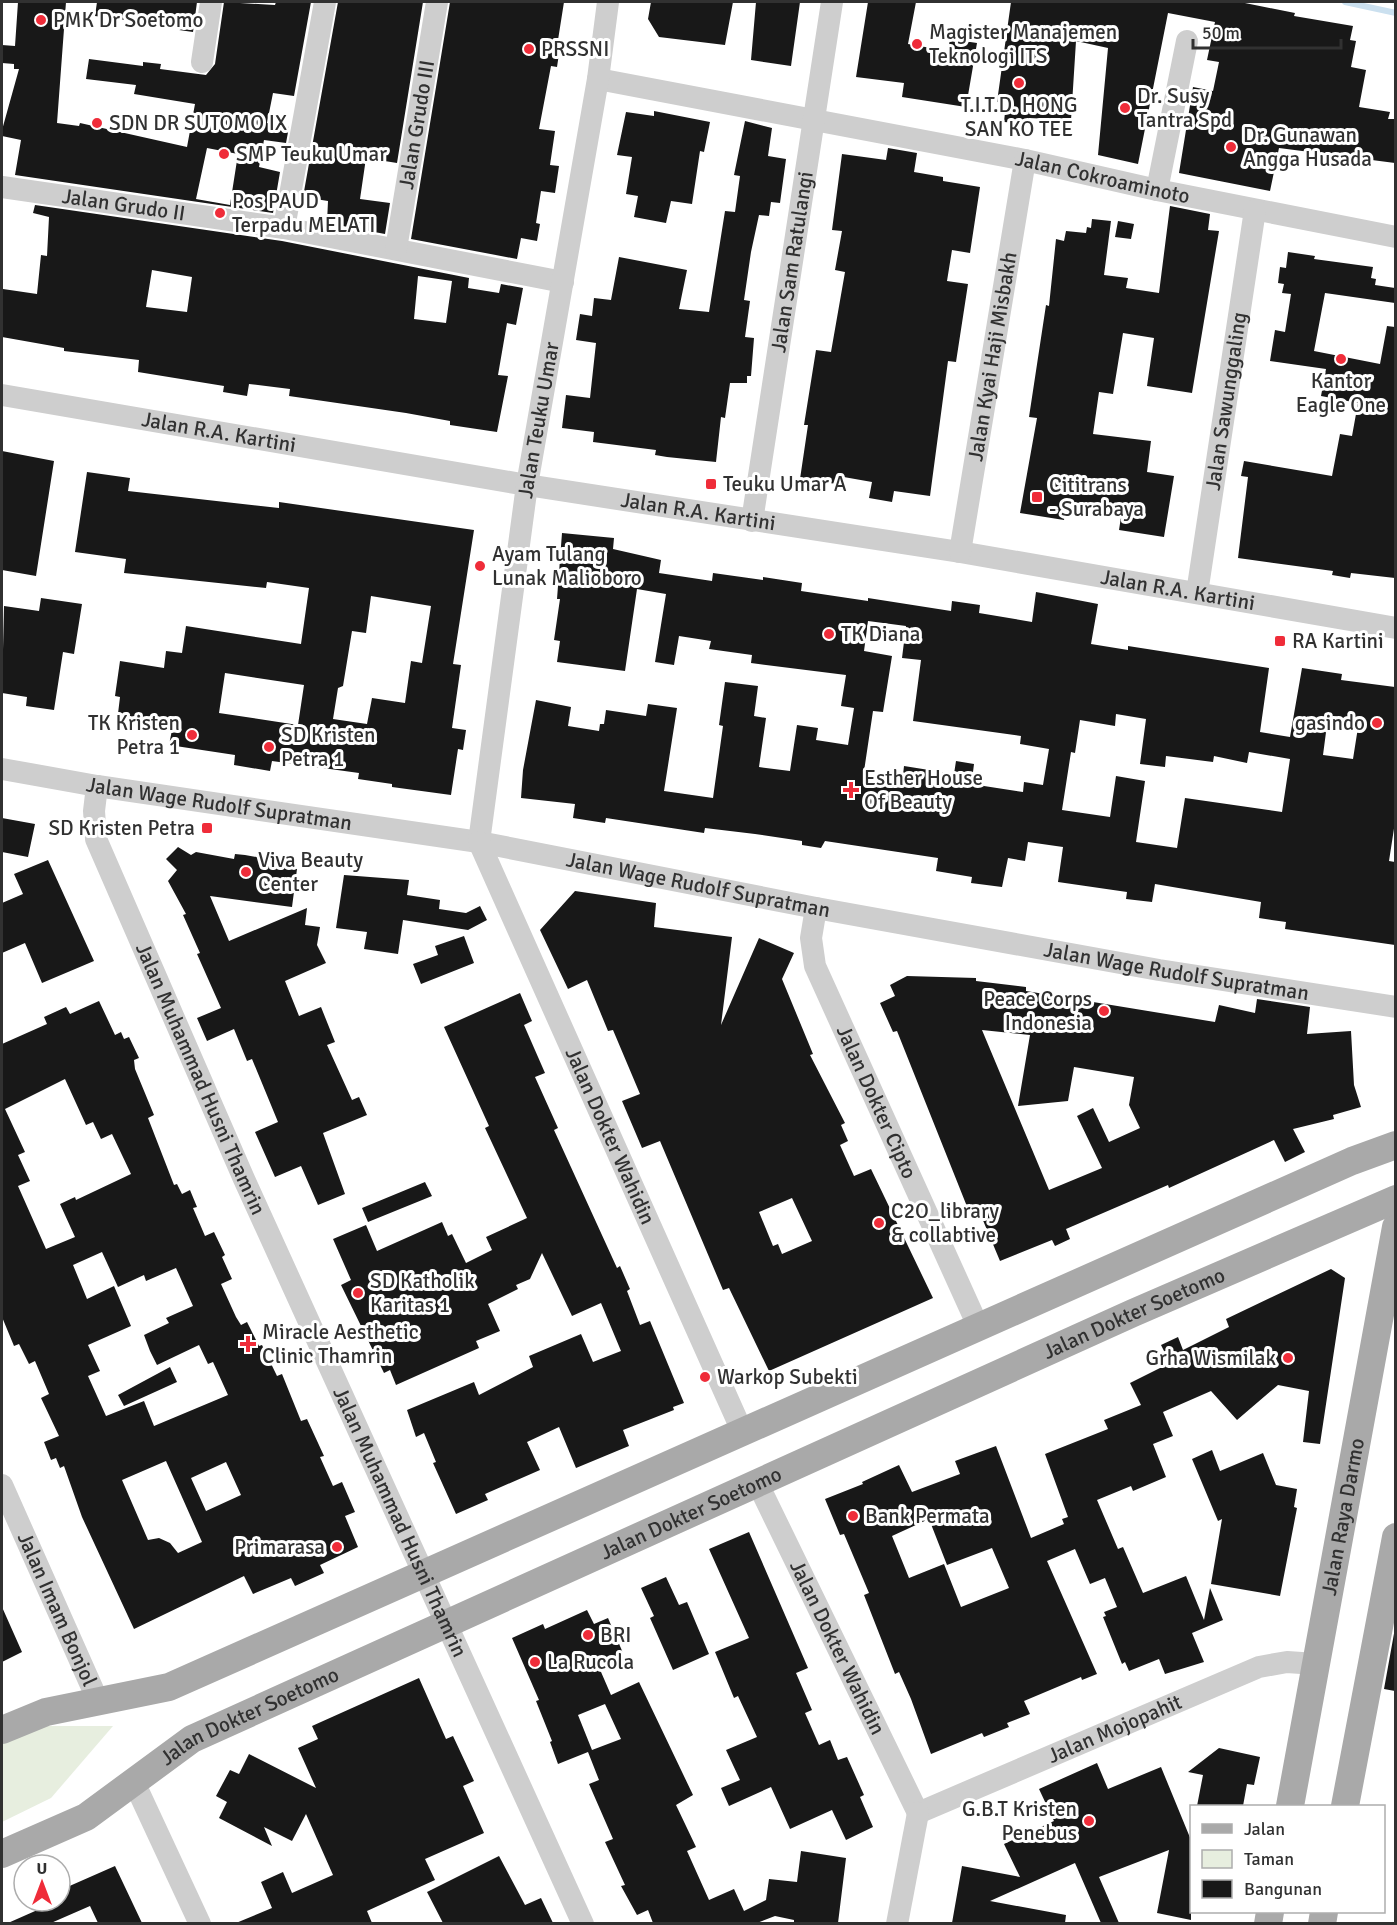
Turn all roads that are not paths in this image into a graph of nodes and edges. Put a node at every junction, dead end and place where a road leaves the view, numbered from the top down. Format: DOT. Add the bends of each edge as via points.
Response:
graph roads {
  1 [pos="211,2"];
  2 [pos="325,2"];
  3 [pos="437,2"];
  4 [pos="608,2"];
  5 [pos="832,2"];
  6 [pos="1187,41"];
  7 [pos="202,62"];
  8 [pos="598,79"];
  9 [pos="813,120"];
  10 [pos="1025,160"];
  11 [pos="2,187"];
  12 [pos="1157,190"];
  13 [pos="1255,210"];
  14 [pos="284,228"];
  15 [pos="1395,237"];
  16 [pos="396,249"];
  17 [pos="563,282"];
  18 [pos="2,395"];
  19 [pos="527,485"];
  20 [pos="752,521"];
  21 [pos="960,552"];
  22 [pos="1197,593"];
  23 [pos="1395,628"];
  24 [pos="2,769"];
  25 [pos="97,786"];
  26 [pos="479,842"];
  27 [pos="816,908"];
  28 [pos="1395,1007"];
  29 [pos="1395,1145"];
  30 [pos="1395,1199"];
  31 [pos="1395,1227"];
  32 [pos="978,1326"];
  33 [pos="742,1431"];
  34 [pos="757,1482"];
  35 [pos="2,1485"];
  36 [pos="1395,1537"];
  37 [pos="425,1575"];
  38 [pos="1392,1581"];
  39 [pos="448,1622"];
  40 [pos="1316,1664"];
  41 [pos="98,1701"];
  42 [pos="2,1730"];
  43 [pos="134,1782"];
  44 [pos="1290,1805"];
  45 [pos="1345,1805"];
  46 [pos="918,1813"];
  47 [pos="2,1854"];
  48 [pos="200,1923"];
  49 [pos="583,1923"];
  50 [pos="897,1923"];
  1 -- 7 [label="street"];
  2 -- 14 [label="street"];
  3 -- 16 [label="street, Jalan Grudo III"];
  4 -- 8 [label="street, Jalan Teuku Umar"];
  5 -- 9 [label="street, Jalan Sam Ratulangi"];
  6 -- 12 [label="street"];
  8 -- 9 [label="street, Jalan Cokroaminoto"];
  8 -- 17 [label="street, Jalan Teuku Umar"];
  9 -- 10 [label="street, Jalan Cokroaminoto"];
  9 -- 20 [label="street, Jalan Sam Ratulangi"];
  10 -- 12 [label="street, Jalan Cokroaminoto"];
  10 -- 21 [label="street, Jalan Kyai Haji Misbakh"];
  11 -- 14 [label="street, Jalan Grudo II"];
  12 -- 13 [label="street, Jalan Cokroaminoto"];
  13 -- 15 [label="street, Jalan Cokroaminoto"];
  13 -- 22 [label="street, Jalan Sawunggaling"];
  14 -- 16 [label="street, Jalan Grudo II"];
  16 -- 17 [label="street, Jalan Grudo II"];
  17 -- 19 [label="street, Jalan Teuku Umar"];
  18 -- 19 [label="street, Jalan R.A. Kartini"];
  19 -- 20 [label="street, Jalan R.A. Kartini"];
  19 -- 26 [label="street, Jalan Teuku Umar"];
  20 -- 21 [label="street, Jalan R.A. Kartini"];
  21 -- 22 [label="street, Jalan R.A. Kartini"];
  22 -- 23 [label="street, Jalan R.A. Kartini"];
  24 -- 25 [label="street, Jalan Wage Rudolf Supratman"];
  25 -- 26 [label="street, Jalan Wage Rudolf Supratman"];
  25 -- 37 [label="street, Jalan Muhammad Husni Thamrin" via="96,839 249,1190"];
  26 -- 27 [label="street, Jalan Wage Rudolf Supratman"];
  26 -- 33 [label="street, Jalan Dokter Wahidin"];
  27 -- 28 [label="street, Jalan Wage Rudolf Supratman" via="1159,970"];
  27 -- 32 [label="street, Jalan Dokter Cipto" via="811,938 815,966"];
  29 -- 32 [label="main road"];
  30 -- 34 [label="main road, Jalan Dokter Soetomo"];
  31 -- 40 [label="main road, Jalan Raya Darmo"];
  32 -- 33 [label="main road"];
  33 -- 37 [label="main road"];
  34 -- 39 [label="main road, Jalan Dokter Soetomo"];
  34 -- 46 [label="street, Jalan Dokter Wahidin"];
  35 -- 41 [label="street, Jalan Imam Bonjol"];
  36 -- 38 [label="main road"];
  37 -- 39 [label="street, Jalan Muhammad Husni Thamrin"];
  37 -- 41 [label="main road" via="169,1687"];
  38 -- 45 [label="main road"];
  39 -- 43 [label="main road, Jalan Dokter Soetomo" via="192,1739"];
  39 -- 49 [label="street, Jalan Muhammad Husni Thamrin"];
  40 -- 44 [label="main road, Jalan Raya Darmo"];
  40 -- 46 [label="street, Jalan Mojopahit" via="1287,1662 1259,1667"];
  41 -- 42 [label="main road" via="46,1712"];
  43 -- 47 [label="main road, Jalan Dokter Soetomo" via="86,1817"];
  43 -- 48 [label="street"];
  46 -- 50 [label="street"];
}
